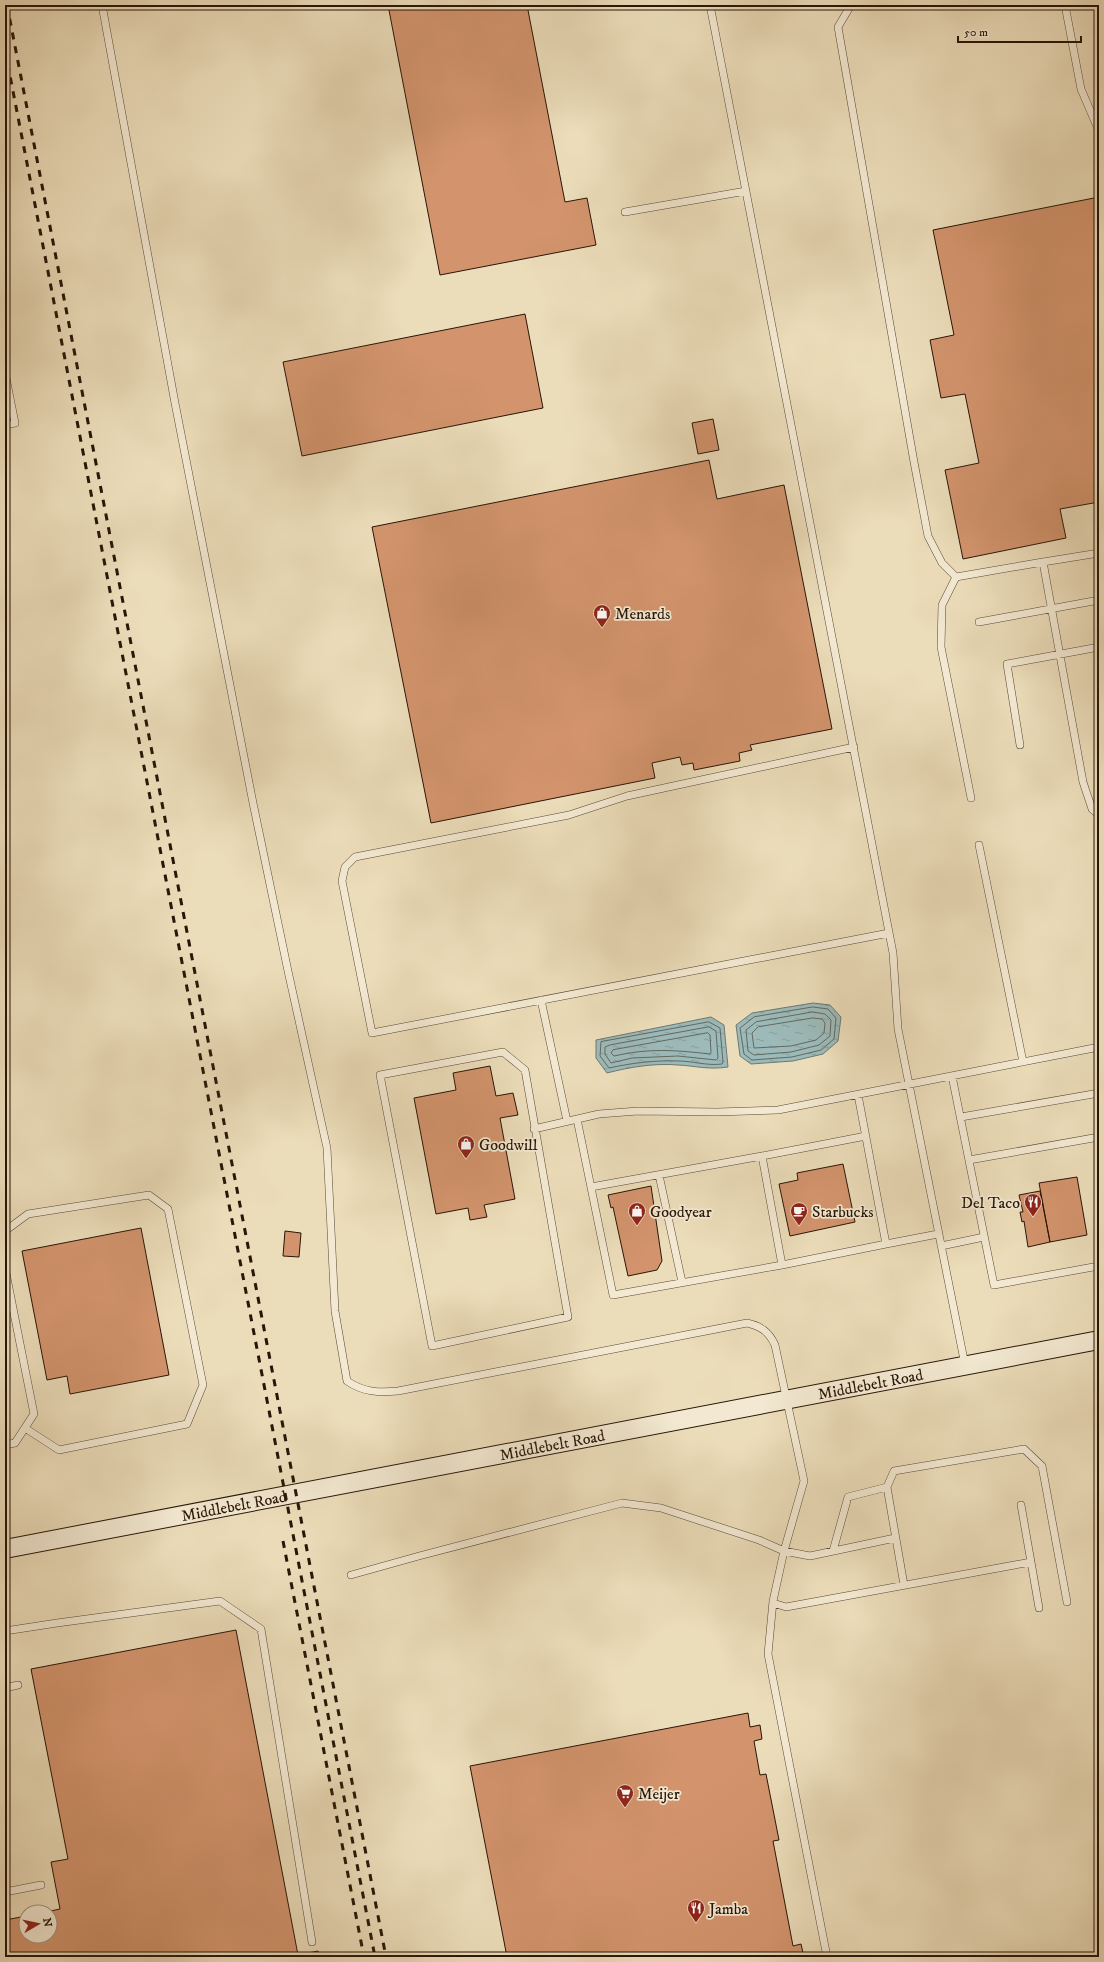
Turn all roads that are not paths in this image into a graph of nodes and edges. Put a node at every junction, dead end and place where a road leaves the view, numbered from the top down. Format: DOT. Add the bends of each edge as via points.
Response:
graph roads {
  1 [pos="102,5"];
  2 [pos="710,5"];
  3 [pos="851,5"];
  4 [pos="1065,5"];
  5 [pos="1099,131"];
  6 [pos="746,191"];
  7 [pos="625,212"];
  8 [pos="5,373"];
  9 [pos="5,425"];
  10 [pos="1099,553"];
  11 [pos="1043,562"];
  12 [pos="956,577"];
  13 [pos="1099,600"];
  14 [pos="1052,609"];
  15 [pos="979,622"];
  16 [pos="1099,647"];
  17 [pos="1060,654"];
  18 [pos="1020,744"];
  19 [pos="854,747"];
  20 [pos="971,798"];
  21 [pos="1099,815"];
  22 [pos="979,845"];
  23 [pos="889,933"];
  24 [pos="541,1000"];
  25 [pos="1099,1047"];
  26 [pos="1023,1062"];
  27 [pos="952,1076"];
  28 [pos="908,1084"];
  29 [pos="1099,1093"];
  30 [pos="858,1095"];
  31 [pos="961,1117"];
  32 [pos="577,1119"];
  33 [pos="567,1121"];
  34 [pos="534,1129"];
  35 [pos="866,1136"];
  36 [pos="1099,1137"];
  37 [pos="762,1156"];
  38 [pos="970,1160"];
  39 [pos="659,1175"];
  40 [pos="591,1188"];
  41 [pos="5,1231"];
  42 [pos="938,1234"];
  43 [pos="984,1237"];
  44 [pos="886,1244"];
  45 [pos="941,1246"];
  46 [pos="782,1265"];
  47 [pos="1099,1266"];
  48 [pos="5,1268"];
  49 [pos="682,1282"];
  50 [pos="1099,1340"];
  51 [pos="965,1365"];
  52 [pos="786,1400"];
  53 [pos="25,1428"];
  54 [pos="5,1445"];
  55 [pos="887,1487"];
  56 [pos="1021,1505"];
  57 [pos="895,1538"];
  58 [pos="5,1549"];
  59 [pos="833,1551"];
  60 [pos="784,1552"];
  61 [pos="1031,1562"];
  62 [pos="351,1575"];
  63 [pos="904,1585"];
  64 [pos="1067,1602"];
  65 [pos="773,1604"];
  66 [pos="1039,1608"];
  67 [pos="5,1632"];
  68 [pos="18,1685"];
  69 [pos="5,1688"];
  70 [pos="41,1885"];
  71 [pos="5,1892"];
  72 [pos="312,1942"];
  73 [pos="828,1957"];
  1 -- 52 [label="lane" via="175,403 251,795 327,1148 335,1311 347,1381 365,1390 398,1391 747,1324 762,1328 772,1339"];
  2 -- 6 [label="lane"];
  3 -- 12 [label="lane" via="838,26 914,462 928,536 942,563"];
  4 -- 5 [label="lane" via="1082,89"];
  6 -- 7 [label="lane"];
  6 -- 19 [label="lane"];
  8 -- 9 [label="lane" via="15,423"];
  10 -- 11 [label="lane"];
  11 -- 12 [label="lane"];
  11 -- 14 [label="lane"];
  12 -- 20 [label="lane" via="942,605 941,646"];
  13 -- 14 [label="lane"];
  14 -- 15 [label="lane"];
  14 -- 17 [label="lane"];
  16 -- 17 [label="lane"];
  17 -- 18 [label="lane" via="1007,664"];
  17 -- 21 [label="lane" via="1083,782 1092,809"];
  19 -- 23 [label="lane"];
  19 -- 24 [label="lane" via="622,797 569,815 355,857 345,867 342,881 372,1033"];
  22 -- 26 [label="lane"];
  23 -- 24 [label="lane"];
  23 -- 28 [label="lane" via="893,953 898,1029"];
  24 -- 33 [label="lane"];
  25 -- 26 [label="lane"];
  26 -- 27 [label="lane"];
  27 -- 28 [label="lane"];
  27 -- 31 [label="lane"];
  28 -- 30 [label="lane"];
  28 -- 42 [label="lane"];
  29 -- 31 [label="lane"];
  30 -- 32 [label="lane" via="778,1110 638,1110"];
  30 -- 35 [label="lane"];
  31 -- 38 [label="lane"];
  32 -- 33 [label="lane"];
  32 -- 40 [label="lane"];
  33 -- 34 [label="lane"];
  34 -- 34 [label="lane" via="568,1317 432,1346 380,1075 503,1052 525,1070"];
  35 -- 37 [label="lane"];
  35 -- 44 [label="lane"];
  36 -- 38 [label="lane"];
  37 -- 39 [label="lane"];
  37 -- 46 [label="lane"];
  38 -- 43 [label="lane"];
  39 -- 40 [label="lane"];
  39 -- 49 [label="lane"];
  40 -- 49 [label="lane" via="613,1295"];
  41 -- 53 [label="lane" via="28,1214 149,1194 168,1209 203,1385 187,1424 59,1450"];
  42 -- 44 [label="lane"];
  42 -- 45 [label="lane"];
  43 -- 45 [label="lane"];
  43 -- 47 [label="lane" via="994,1285"];
  44 -- 46 [label="lane"];
  45 -- 51 [label="lane"];
  46 -- 49 [label="lane"];
  48 -- 53 [label="lane" via="34,1414"];
  50 -- 51 [label="main road, Middlebelt Road"];
  51 -- 52 [label="main road, Middlebelt Road"];
  52 -- 58 [label="main road, Middlebelt Road"];
  52 -- 60 [label="lane" via="804,1481"];
  53 -- 54 [label="lane" via="15,1443"];
  55 -- 57 [label="lane"];
  55 -- 59 [label="lane" via="848,1496"];
  55 -- 64 [label="lane" via="894,1472 1024,1449 1042,1466"];
  56 -- 61 [label="lane"];
  57 -- 59 [label="lane"];
  57 -- 63 [label="lane"];
  59 -- 60 [label="lane" via="810,1556"];
  60 -- 62 [label="lane" via="759,1540 661,1508 622,1503"];
  60 -- 65 [label="lane"];
  61 -- 63 [label="lane"];
  61 -- 66 [label="lane"];
  63 -- 65 [label="lane" via="786,1607"];
  65 -- 73 [label="lane" via="768,1654"];
  67 -- 72 [label="lane" via="57,1622 220,1601 261,1629"];
  68 -- 69 [label="lane"];
  70 -- 71 [label="lane"];
}
